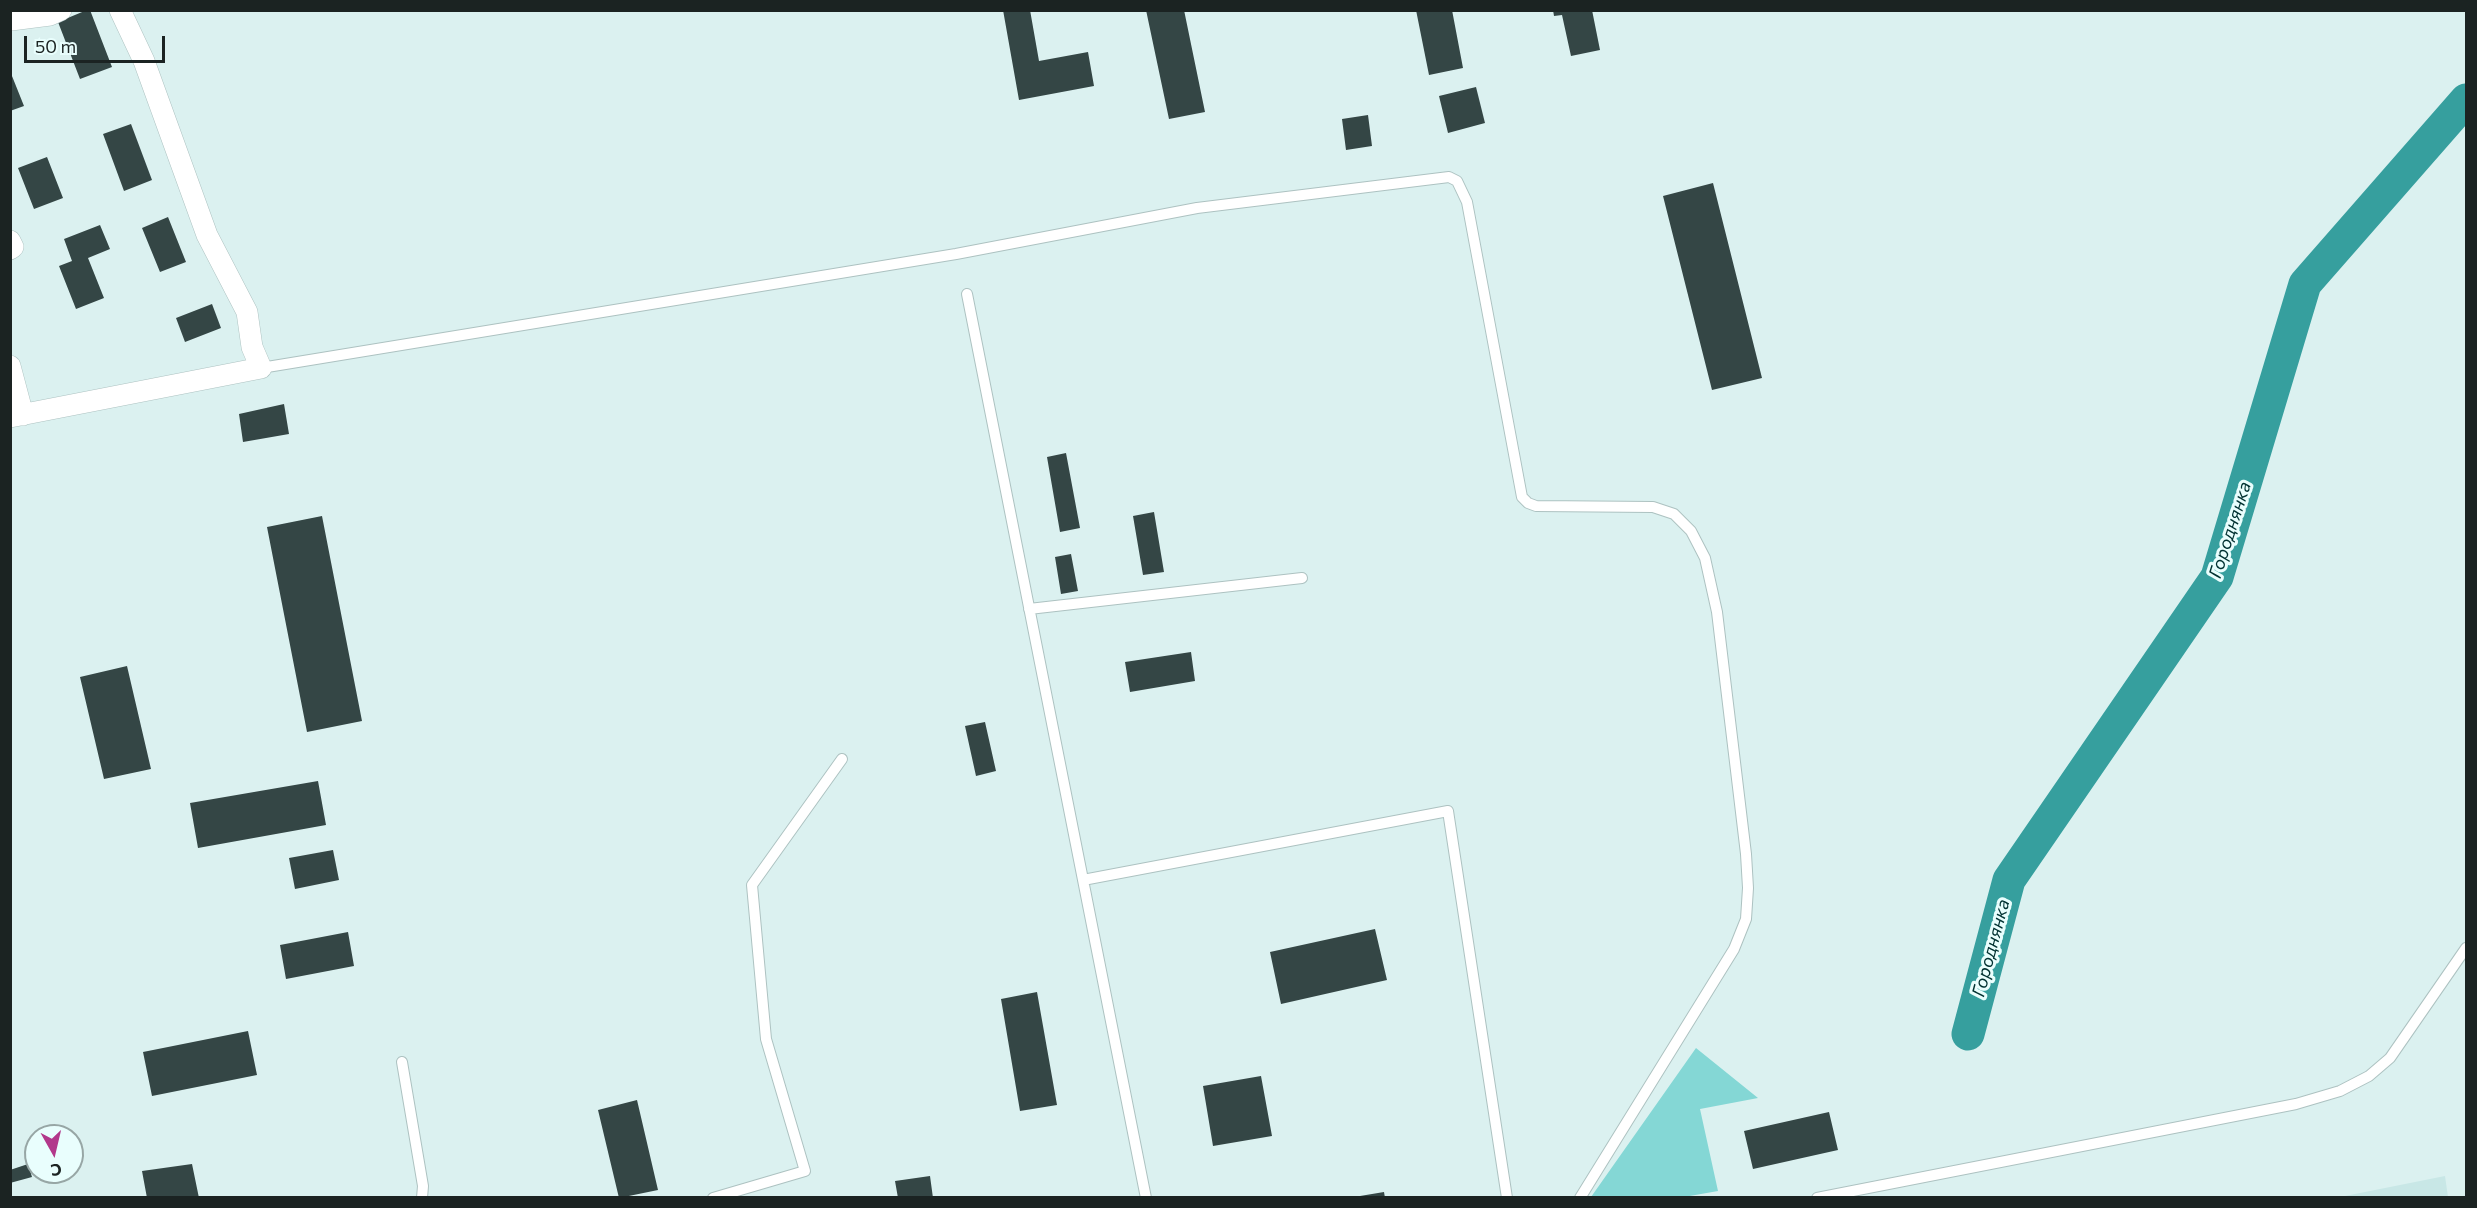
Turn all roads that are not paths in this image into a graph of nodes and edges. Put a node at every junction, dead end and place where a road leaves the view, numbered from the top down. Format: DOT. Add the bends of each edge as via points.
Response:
graph roads {
  1 [pos="61,10"];
  2 [pos="120,10"];
  3 [pos="10,18"];
  4 [pos="10,241"];
  5 [pos="10,249"];
  6 [pos="967,294"];
  7 [pos="10,366"];
  8 [pos="261,368"];
  9 [pos="17,416"];
  10 [pos="1302,578"];
  11 [pos="1029,609"];
  12 [pos="842,759"];
  13 [pos="1083,880"];
  14 [pos="2466,948"];
  15 [pos="402,1062"];
  16 [pos="422,1197"];
  17 [pos="713,1197"];
  18 [pos="1146,1197"];
  19 [pos="1507,1197"];
  20 [pos="1580,1197"];
  21 [pos="1817,1197"];
  1 -- 3 [label="street" via="51,15"];
  2 -- 8 [label="street" via="144,61 207,236 247,312 252,347"];
  4 -- 5 [label="street"];
  6 -- 11 [label="lane"];
  7 -- 9 [label="street"];
  8 -- 9 [label="street"];
  8 -- 20 [label="lane" via="956,254 1197,208 1449,177 1457,181 1467,202 1522,497 1536,506 1653,507 1674,514 1691,531 1706,558 1717,612 1746,854 1746,919 1728,959"];
  10 -- 11 [label="lane"];
  11 -- 13 [label="lane"];
  12 -- 17 [label="lane" via="752,885 766,1039 805,1170"];
  13 -- 18 [label="lane"];
  13 -- 19 [label="lane" via="1448,811"];
  14 -- 21 [label="lane" via="2390,1058 2369,1076 2340,1092 2296,1104"];
  15 -- 16 [label="lane"];
}
